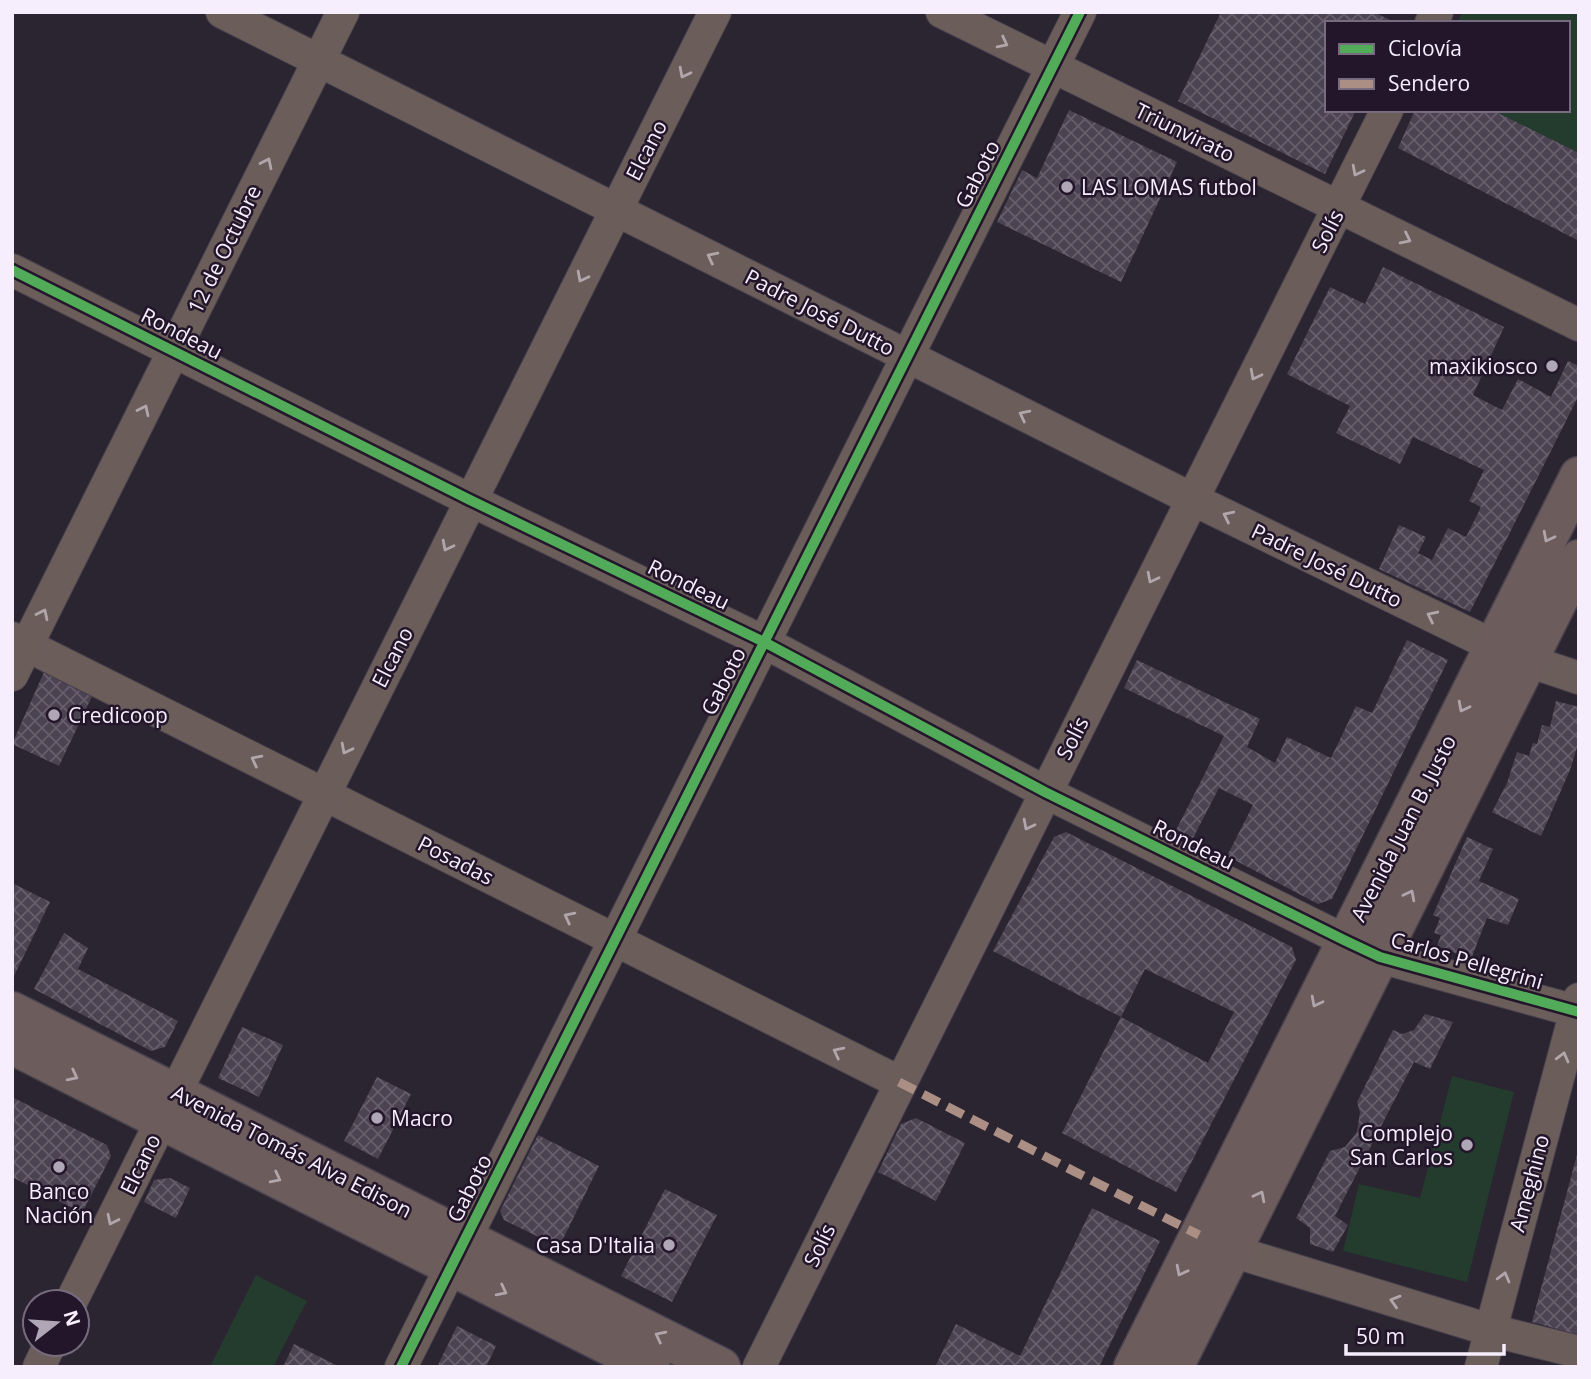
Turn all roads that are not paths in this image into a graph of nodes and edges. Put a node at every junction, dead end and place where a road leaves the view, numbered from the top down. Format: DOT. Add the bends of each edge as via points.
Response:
graph roads {
  1 [pos="222,12"];
  2 [pos="343,12"];
  3 [pos="715,12"];
  4 [pos="942,12"];
  5 [pos="1080,12"];
  6 [pos="318,60"];
  7 [pos="1052,69"];
  8 [pos="1386,112"];
  9 [pos="1339,206"];
  10 [pos="616,209"];
  11 [pos="12,270"];
  12 [pos="1579,325"];
  13 [pos="174,350"];
  14 [pos="908,356"];
  15 [pos="1579,476"];
  16 [pos="1192,499"];
  17 [pos="470,500"];
  18 [pos="1579,559"];
  19 [pos="20,641"];
  20 [pos="764,642"];
  21 [pos="1511,654"];
  22 [pos="12,675"];
  23 [pos="1579,678"];
  24 [pos="1045,792"];
  25 [pos="323,794"];
  26 [pos="615,940"];
  27 [pos="1363,949"];
  28 [pos="1578,1007"];
  29 [pos="12,1011"];
  30 [pos="12,1045"];
  31 [pos="900,1082"];
  32 [pos="169,1107"];
  33 [pos="1215,1243"];
  34 [pos="458,1252"];
  35 [pos="78,1288"];
  36 [pos="1490,1330"];
  37 [pos="1579,1352"];
  38 [pos="401,1367"];
  39 [pos="651,1367"];
  40 [pos="721,1367"];
  41 [pos="759,1367"];
  42 [pos="1133,1367"];
  43 [pos="1174,1367"];
  44 [pos="1481,1367"];
  1 -- 6 [label="street, Padre José Dutto"];
  2 -- 6 [label="street, 12 de Octubre"];
  3 -- 10 [label="street, Elcano, one-way"];
  4 -- 7 [label="street, Triunvirato, one-way"];
  5 -- 7 [label="street, Gaboto"];
  6 -- 10 [label="street, Padre José Dutto"];
  13 -- 6 [label="street, 12 de Octubre, one-way"];
  7 -- 9 [label="street, Triunvirato"];
  7 -- 14 [label="street, Gaboto"];
  8 -- 9 [label="street, Solís, one-way"];
  9 -- 12 [label="street, Triunvirato, one-way"];
  9 -- 16 [label="street, Solís, one-way"];
  14 -- 10 [label="street, Padre José Dutto, one-way"];
  10 -- 17 [label="street, Elcano, one-way"];
  11 -- 13 [label="street, Rondeau"];
  13 -- 17 [label="street, Rondeau"];
  19 -- 13 [label="street, 12 de Octubre, one-way"];
  16 -- 14 [label="street, Padre José Dutto, one-way"];
  14 -- 20 [label="street, Gaboto"];
  15 -- 21 [label="main road, Avenida Juan B. Justo, one-way"];
  21 -- 16 [label="street, Padre José Dutto, one-way"];
  16 -- 24 [label="street, Solís, one-way"];
  17 -- 20 [label="street, Rondeau"];
  17 -- 25 [label="street, Elcano, one-way"];
  18 -- 21 [label="main road, Avenida Juan B. Justo"];
  19 -- 22 [label="street, 12 de Octubre"];
  25 -- 19 [label="street, Posadas, one-way"];
  20 -- 24 [label="street, Rondeau"];
  20 -- 26 [label="street, Gaboto"];
  21 -- 23 [label="street, Padre José Dutto"];
  21 -- 27 [label="main road, Avenida Juan B. Justo"];
  24 -- 27 [label="street, Rondeau"];
  24 -- 31 [label="street, Solís, one-way"];
  26 -- 25 [label="street, Posadas, one-way"];
  25 -- 32 [label="street, Elcano"];
  31 -- 26 [label="street, Posadas, one-way"];
  26 -- 34 [label="street, Gaboto"];
  27 -- 28 [label="street, Carlos Pellegrini"];
  27 -- 33 [label="main road, Avenida Juan B. Justo"];
  36 -- 28 [label="street, Ameghino, one-way"];
  29 -- 32 [label="main road, Avenida Tomás Alva Edison"];
  30 -- 32 [label="main road, Avenida Tomás Alva Edison, one-way"];
  31 -- 41 [label="street, Solís"];
  32 -- 34 [label="main road, Avenida Tomás Alva Edison"];
  32 -- 35 [label="street, Elcano, one-way"];
  36 -- 33 [label="street, one-way"];
  33 -- 42 [label="main road, Avenida Juan B. Justo, one-way"];
  33 -- 43 [label="main road, Avenida Juan B. Justo"];
  34 -- 38 [label="street, Gaboto"];
  34 -- 39 [label="main road, Avenida Tomás Alva Edison, one-way"];
  40 -- 34 [label="main road, Avenida Tomás Alva Edison, one-way"];
  36 -- 37 [label="street"];
  36 -- 44 [label="street, Ameghino"];
}
